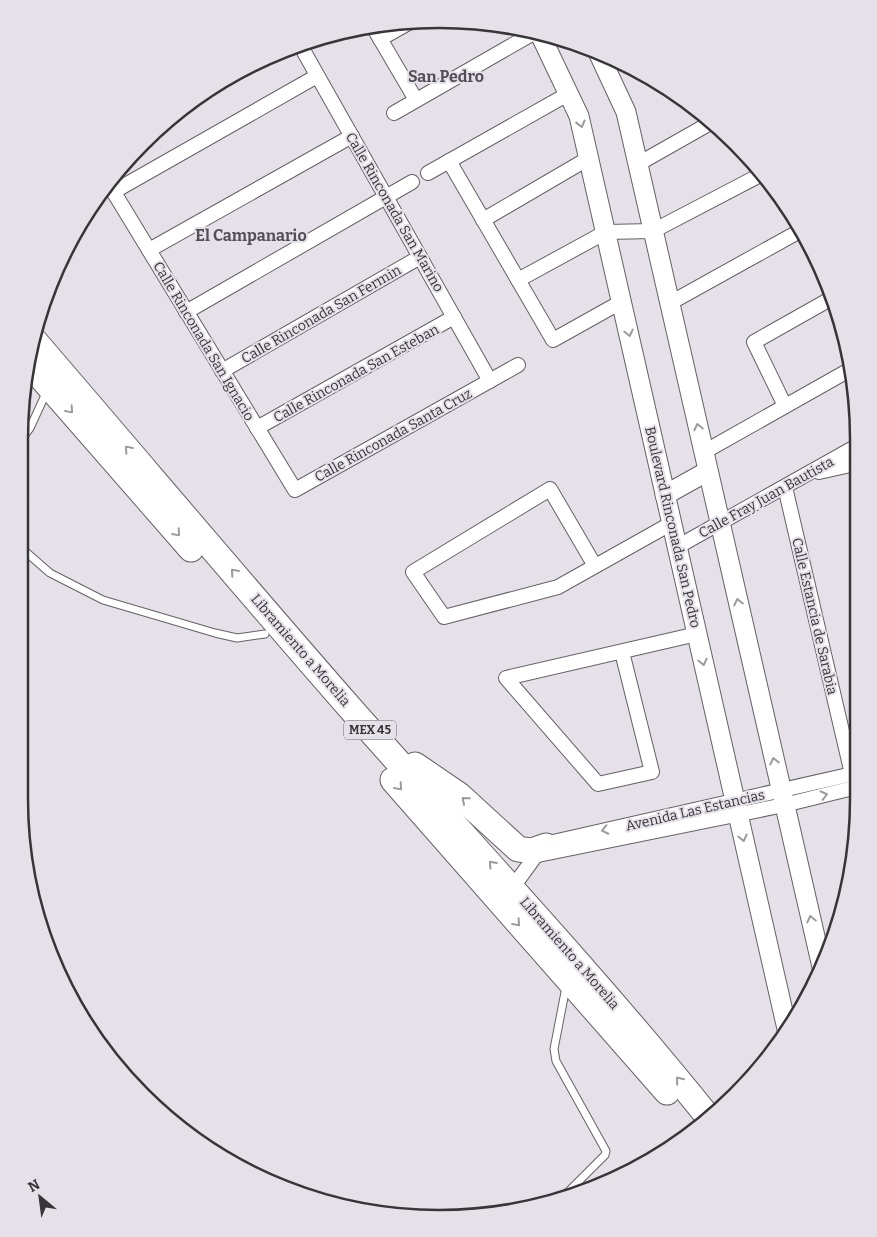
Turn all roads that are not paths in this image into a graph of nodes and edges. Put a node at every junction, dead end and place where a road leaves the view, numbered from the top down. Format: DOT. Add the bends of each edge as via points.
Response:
graph roads {
  1 [pos="396,30"];
  2 [pos="376,32"];
  3 [pos="528,37"];
  4 [pos="380,39"];
  5 [pos="543,41"];
  6 [pos="303,50"];
  7 [pos="603,62"];
  8 [pos="317,76"];
  9 [pos="568,94"];
  10 [pos="416,100"];
  11 [pos="394,113"];
  12 [pos="705,126"];
  13 [pos="352,136"];
  14 [pos="589,158"];
  15 [pos="449,161"];
  16 [pos="638,164"];
  17 [pos="428,173"];
  18 [pos="756,177"];
  19 [pos="412,182"];
  20 [pos="114,186"];
  21 [pos="112,187"];
  22 [pos="386,197"];
  23 [pos="483,220"];
  24 [pos="653,231"];
  25 [pos="606,232"];
  26 [pos="795,234"];
  27 [pos="149,250"];
  28 [pos="420,257"];
  29 [pos="518,280"];
  30 [pos="826,301"];
  31 [pos="621,302"];
  32 [pos="670,303"];
  33 [pos="186,312"];
  34 [pos="454,317"];
  35 [pos="38,345"];
  36 [pos="518,365"];
  37 [pos="33,368"];
  38 [pos="222,371"];
  39 [pos="844,373"];
  40 [pos="490,381"];
  41 [pos="49,386"];
  42 [pos="785,406"];
  43 [pos="257,428"];
  44 [pos="28,431"];
  45 [pos="850,450"];
  46 [pos="704,452"];
  47 [pos="850,468"];
  48 [pos="708,471"];
  49 [pos="804,476"];
  50 [pos="785,487"];
  51 [pos="295,490"];
  52 [pos="665,495"];
  53 [pos="672,523"];
  54 [pos="720,523"];
  55 [pos="677,547"];
  56 [pos="28,554"];
  57 [pos="595,566"];
  58 [pos="265,634"];
  59 [pos="697,634"];
  60 [pos="622,652"];
  61 [pos="382,743"];
  62 [pos="850,759"];
  63 [pos="850,785"];
  64 [pos="783,798"];
  65 [pos="736,808"];
  66 [pos="541,851"];
  67 [pos="512,887"];
  68 [pos="819,954"];
  69 [pos="568,978"];
  70 [pos="786,1017"];
  71 [pos="704,1112"];
  72 [pos="691,1123"];
  73 [pos="574,1187"];
  1 -- 4 [label="street"];
  2 -- 4 [label="street"];
  3 -- 10 [label="street"];
  4 -- 10 [label="street"];
  5 -- 9 [label="street, Boulevard Rinconada San Pedro"];
  6 -- 8 [label="street, Calle Rinconada San Marino"];
  7 -- 16 [label="street" via="626,112"];
  8 -- 13 [label="street, Calle Rinconada San Marino"];
  8 -- 20 [label="street"];
  9 -- 14 [label="street, Boulevard Rinconada San Pedro, one-way" via="579,116"];
  9 -- 15 [label="street"];
  10 -- 11 [label="street"];
  12 -- 16 [label="street"];
  13 -- 22 [label="street, Calle Rinconada San Marino"];
  13 -- 27 [label="street"];
  14 -- 23 [label="street"];
  14 -- 25 [label="street, Boulevard Rinconada San Pedro"];
  15 -- 17 [label="street"];
  15 -- 23 [label="street"];
  16 -- 24 [label="street"];
  18 -- 24 [label="street"];
  19 -- 22 [label="street"];
  21 -- 27 [label="street, Calle Rinconada San Ignacio"];
  22 -- 28 [label="street, Calle Rinconada San Marino"];
  22 -- 33 [label="street"];
  23 -- 29 [label="street"];
  24 -- 25 [label="street"];
  24 -- 32 [label="street"];
  25 -- 29 [label="street"];
  25 -- 31 [label="street, Boulevard Rinconada San Pedro"];
  26 -- 32 [label="street"];
  27 -- 33 [label="street, Calle Rinconada San Ignacio"];
  28 -- 34 [label="street, Calle Rinconada San Marino"];
  28 -- 38 [label="street, Calle Rinconada San Fermin"];
  29 -- 31 [label="street" via="553,340"];
  30 -- 42 [label="street" via="754,342"];
  31 -- 52 [label="street, Boulevard Rinconada San Pedro, one-way"];
  46 -- 32 [label="street, one-way"];
  33 -- 38 [label="street, Calle Rinconada San Ignacio"];
  34 -- 40 [label="street, Calle Rinconada San Marino"];
  34 -- 43 [label="street, Calle Rinconada San Esteban"];
  61 -- 35 [label="highway, Libramiento a Morelia / MEX 45, one-way"];
  36 -- 40 [label="street, Calle Rinconada Santa Cruz"];
  37 -- 41 [label="highway, Libramiento a Morelia / MEX 45"];
  38 -- 43 [label="street, Calle Rinconada San Ignacio"];
  39 -- 42 [label="street"];
  40 -- 51 [label="street, Calle Rinconada Santa Cruz"];
  41 -- 44 [label="lane"];
  41 -- 58 [label="highway, Libramiento a Morelia / MEX 45, one-way"];
  42 -- 46 [label="street"];
  43 -- 51 [label="street, Calle Rinconada San Ignacio"];
  45 -- 49 [label="street, Calle Fray Juan Bautista"];
  46 -- 48 [label="street"];
  47 -- 49 [label="street"];
  48 -- 52 [label="street"];
  48 -- 54 [label="street"];
  49 -- 50 [label="street, Calle Fray Juan Bautista"];
  50 -- 54 [label="street, Calle Fray Juan Bautista"];
  50 -- 62 [label="street, Calle Estancia de Sarabia"];
  52 -- 53 [label="street, Boulevard Rinconada San Pedro"];
  53 -- 55 [label="street, Boulevard Rinconada San Pedro"];
  53 -- 57 [label="street"];
  54 -- 55 [label="street, Calle Fray Juan Bautista"];
  64 -- 54 [label="street, one-way"];
  55 -- 59 [label="street, Boulevard Rinconada San Pedro"];
  56 -- 58 [label="lane" via="50,573 103,600 237,638"];
  57 -- 57 [label="street" via="558,587 444,617 413,572 550,489"];
  58 -- 69 [label="highway, Libramiento a Morelia / MEX 45, one-way"];
  59 -- 60 [label="street"];
  59 -- 65 [label="street, Boulevard Rinconada San Pedro, one-way"];
  60 -- 60 [label="street" via="506,678 598,784 652,772"];
  66 -- 61 [label="highway, one-way" via="518,849 459,795"];
  67 -- 61 [label="highway, Libramiento a Morelia / MEX 45, one-way"];
  63 -- 64 [label="street, Avenida Las Estancias"];
  64 -- 65 [label="street, Avenida Las Estancias"];
  68 -- 64 [label="street, one-way"];
  65 -- 66 [label="street, Avenida Las Estancias" via="553,842"];
  65 -- 70 [label="street, Boulevard Rinconada San Pedro, one-way"];
  66 -- 67 [label="street"];
  71 -- 67 [label="highway, Libramiento a Morelia / MEX 45, one-way"];
  69 -- 72 [label="highway, Libramiento a Morelia / MEX 45"];
  69 -- 73 [label="lane" via="554,1049 556,1061 606,1151"];
}
